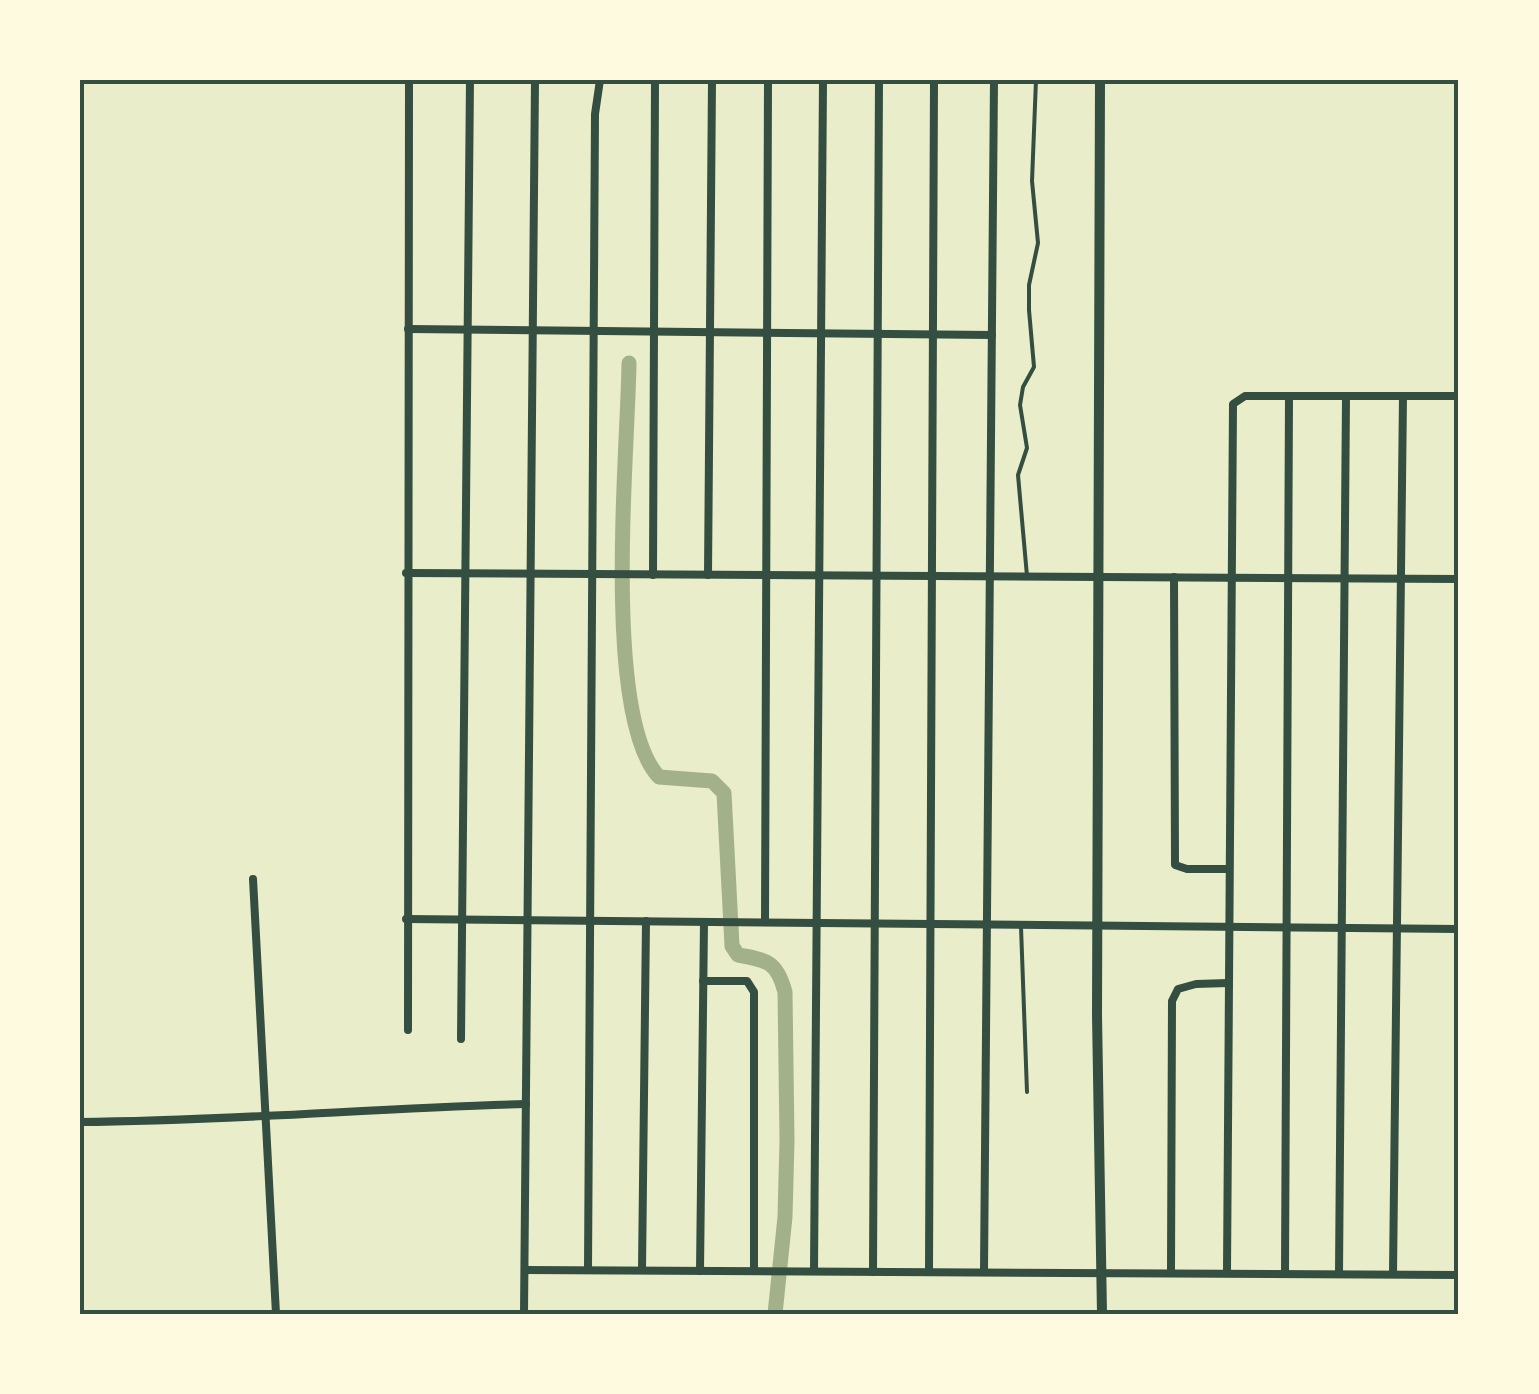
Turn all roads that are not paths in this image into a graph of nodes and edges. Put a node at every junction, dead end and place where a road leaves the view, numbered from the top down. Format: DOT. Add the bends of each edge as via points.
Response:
graph roads {
  1 [pos="409,80"];
  2 [pos="470,80"];
  3 [pos="535,80"];
  4 [pos="600,80"];
  5 [pos="655,80"];
  6 [pos="712,80"];
  7 [pos="768,80"];
  8 [pos="823,80"];
  9 [pos="879,80"];
  10 [pos="934,80"];
  11 [pos="994,80"];
  12 [pos="1036,80"];
  13 [pos="1100,80"];
  14 [pos="408,329"];
  15 [pos="467,330"];
  16 [pos="533,330"];
  17 [pos="593,331"];
  18 [pos="654,331"];
  19 [pos="710,332"];
  20 [pos="766,332"];
  21 [pos="822,333"];
  22 [pos="878,334"];
  23 [pos="933,334"];
  24 [pos="992,334"];
  25 [pos="1290,396"];
  26 [pos="1346,396"];
  27 [pos="1403,396"];
  28 [pos="1459,396"];
  29 [pos="406,573"];
  30 [pos="464,574"];
  31 [pos="531,574"];
  32 [pos="592,574"];
  33 [pos="653,574"];
  34 [pos="708,575"];
  35 [pos="764,575"];
  36 [pos="820,576"];
  37 [pos="876,576"];
  38 [pos="932,576"];
  39 [pos="990,576"];
  40 [pos="1027,576"];
  41 [pos="1098,577"];
  42 [pos="1174,577"];
  43 [pos="1234,578"];
  44 [pos="1288,578"];
  45 [pos="1344,578"];
  46 [pos="1401,578"];
  47 [pos="1459,578"];
  48 [pos="1229,869"];
  49 [pos="253,879"];
  50 [pos="406,919"];
  51 [pos="462,919"];
  52 [pos="528,920"];
  53 [pos="590,920"];
  54 [pos="646,921"];
  55 [pos="709,922"];
  56 [pos="764,922"];
  57 [pos="818,923"];
  58 [pos="874,923"];
  59 [pos="930,924"];
  60 [pos="987,924"];
  61 [pos="1020,925"];
  62 [pos="1097,925"];
  63 [pos="1228,926"];
  64 [pos="1287,927"];
  65 [pos="1341,928"];
  66 [pos="1397,928"];
  67 [pos="1459,929"];
  68 [pos="704,981"];
  69 [pos="1228,983"];
  70 [pos="408,1030"];
  71 [pos="461,1039"];
  72 [pos="1027,1092"];
  73 [pos="526,1104"];
  74 [pos="266,1116"];
  75 [pos="80,1122"];
  76 [pos="525,1270"];
  77 [pos="588,1270"];
  78 [pos="642,1270"];
  79 [pos="700,1271"];
  80 [pos="754,1271"];
  81 [pos="814,1271"];
  82 [pos="872,1272"];
  83 [pos="929,1272"];
  84 [pos="984,1272"];
  85 [pos="1102,1272"];
  86 [pos="1170,1273"];
  87 [pos="1228,1274"];
  88 [pos="1285,1274"];
  89 [pos="1339,1274"];
  90 [pos="1393,1274"];
  91 [pos="1459,1274"];
  92 [pos="1459,1284"];
  93 [pos="276,1314"];
  94 [pos="524,1314"];
  95 [pos="1102,1314"];
  96 [pos="1458,1314"];
  1 -- 14 [label="street"];
  2 -- 15 [label="street"];
  3 -- 16 [label="street"];
  4 -- 17 [label="street" via="594,114"];
  5 -- 18 [label="street"];
  6 -- 19 [label="street"];
  7 -- 20 [label="street"];
  8 -- 21 [label="street"];
  9 -- 22 [label="street"];
  10 -- 23 [label="street"];
  11 -- 24 [label="street"];
  12 -- 40 [label="lane" via="1032,181 1038,243 1029,285 1034,366 1020,405 1027,433 1018,475"];
  13 -- 41 [label="street"];
  14 -- 15 [label="street"];
  14 -- 29 [label="street"];
  15 -- 16 [label="street"];
  15 -- 30 [label="street"];
  16 -- 17 [label="street"];
  16 -- 31 [label="street"];
  17 -- 18 [label="street"];
  17 -- 32 [label="street"];
  18 -- 19 [label="street"];
  18 -- 33 [label="street"];
  19 -- 20 [label="street"];
  19 -- 34 [label="street"];
  20 -- 21 [label="street"];
  20 -- 35 [label="street"];
  21 -- 22 [label="street"];
  21 -- 36 [label="street"];
  22 -- 23 [label="street"];
  22 -- 37 [label="street"];
  23 -- 24 [label="street"];
  23 -- 38 [label="street"];
  24 -- 39 [label="street"];
  25 -- 26 [label="street"];
  25 -- 43 [label="street" via="1245,396 1233,404"];
  25 -- 44 [label="street"];
  26 -- 27 [label="street"];
  26 -- 45 [label="street"];
  27 -- 28 [label="street"];
  27 -- 46 [label="street"];
  29 -- 30 [label="street"];
  29 -- 50 [label="street"];
  30 -- 31 [label="street"];
  30 -- 51 [label="street"];
  31 -- 32 [label="street"];
  31 -- 52 [label="street"];
  32 -- 33 [label="street"];
  32 -- 53 [label="street"];
  33 -- 34 [label="street"];
  34 -- 35 [label="street"];
  35 -- 36 [label="street"];
  35 -- 56 [label="street"];
  36 -- 37 [label="street"];
  36 -- 57 [label="street"];
  37 -- 38 [label="street"];
  37 -- 58 [label="street"];
  38 -- 39 [label="street"];
  38 -- 59 [label="street"];
  39 -- 40 [label="street"];
  39 -- 60 [label="street"];
  40 -- 41 [label="street"];
  41 -- 42 [label="street"];
  41 -- 62 [label="street"];
  42 -- 43 [label="street"];
  42 -- 48 [label="street" via="1174,866"];
  43 -- 44 [label="street"];
  43 -- 48 [label="street"];
  44 -- 45 [label="street"];
  44 -- 64 [label="street"];
  45 -- 46 [label="street"];
  45 -- 65 [label="street"];
  46 -- 47 [label="street"];
  46 -- 66 [label="street"];
  48 -- 63 [label="street"];
  49 -- 74 [label="street"];
  50 -- 51 [label="street"];
  50 -- 70 [label="street"];
  51 -- 52 [label="street"];
  51 -- 71 [label="street"];
  52 -- 53 [label="street"];
  52 -- 73 [label="street"];
  53 -- 54 [label="street"];
  53 -- 77 [label="street"];
  54 -- 55 [label="street"];
  54 -- 78 [label="street"];
  55 -- 56 [label="street"];
  55 -- 68 [label="street"];
  56 -- 57 [label="street"];
  57 -- 58 [label="street"];
  57 -- 81 [label="street"];
  58 -- 59 [label="street"];
  58 -- 82 [label="street"];
  59 -- 60 [label="street"];
  59 -- 83 [label="street"];
  60 -- 61 [label="street"];
  60 -- 84 [label="street"];
  61 -- 62 [label="street"];
  61 -- 72 [label="lane"];
  62 -- 63 [label="street"];
  62 -- 85 [label="street"];
  63 -- 64 [label="street"];
  63 -- 69 [label="street"];
  64 -- 65 [label="street"];
  64 -- 88 [label="street"];
  65 -- 66 [label="street"];
  65 -- 89 [label="street"];
  66 -- 67 [label="street"];
  66 -- 90 [label="street"];
  68 -- 79 [label="street"];
  68 -- 80 [label="street" via="747,981 754,992"];
  69 -- 86 [label="street" via="1178,989 1172,1001"];
  69 -- 87 [label="street"];
  73 -- 74 [label="street"];
  73 -- 76 [label="street"];
  74 -- 75 [label="street"];
  74 -- 93 [label="street"];
  76 -- 77 [label="street"];
  76 -- 94 [label="street"];
  77 -- 78 [label="street"];
  78 -- 79 [label="street"];
  79 -- 80 [label="street"];
  80 -- 81 [label="street"];
  81 -- 82 [label="street"];
  82 -- 83 [label="street"];
  83 -- 84 [label="street"];
  84 -- 85 [label="street"];
  85 -- 86 [label="street"];
  85 -- 95 [label="street"];
  86 -- 87 [label="street"];
  87 -- 88 [label="street"];
  88 -- 89 [label="street"];
  89 -- 90 [label="street"];
  90 -- 91 [label="street"];
  92 -- 96 [label="street"];
}
